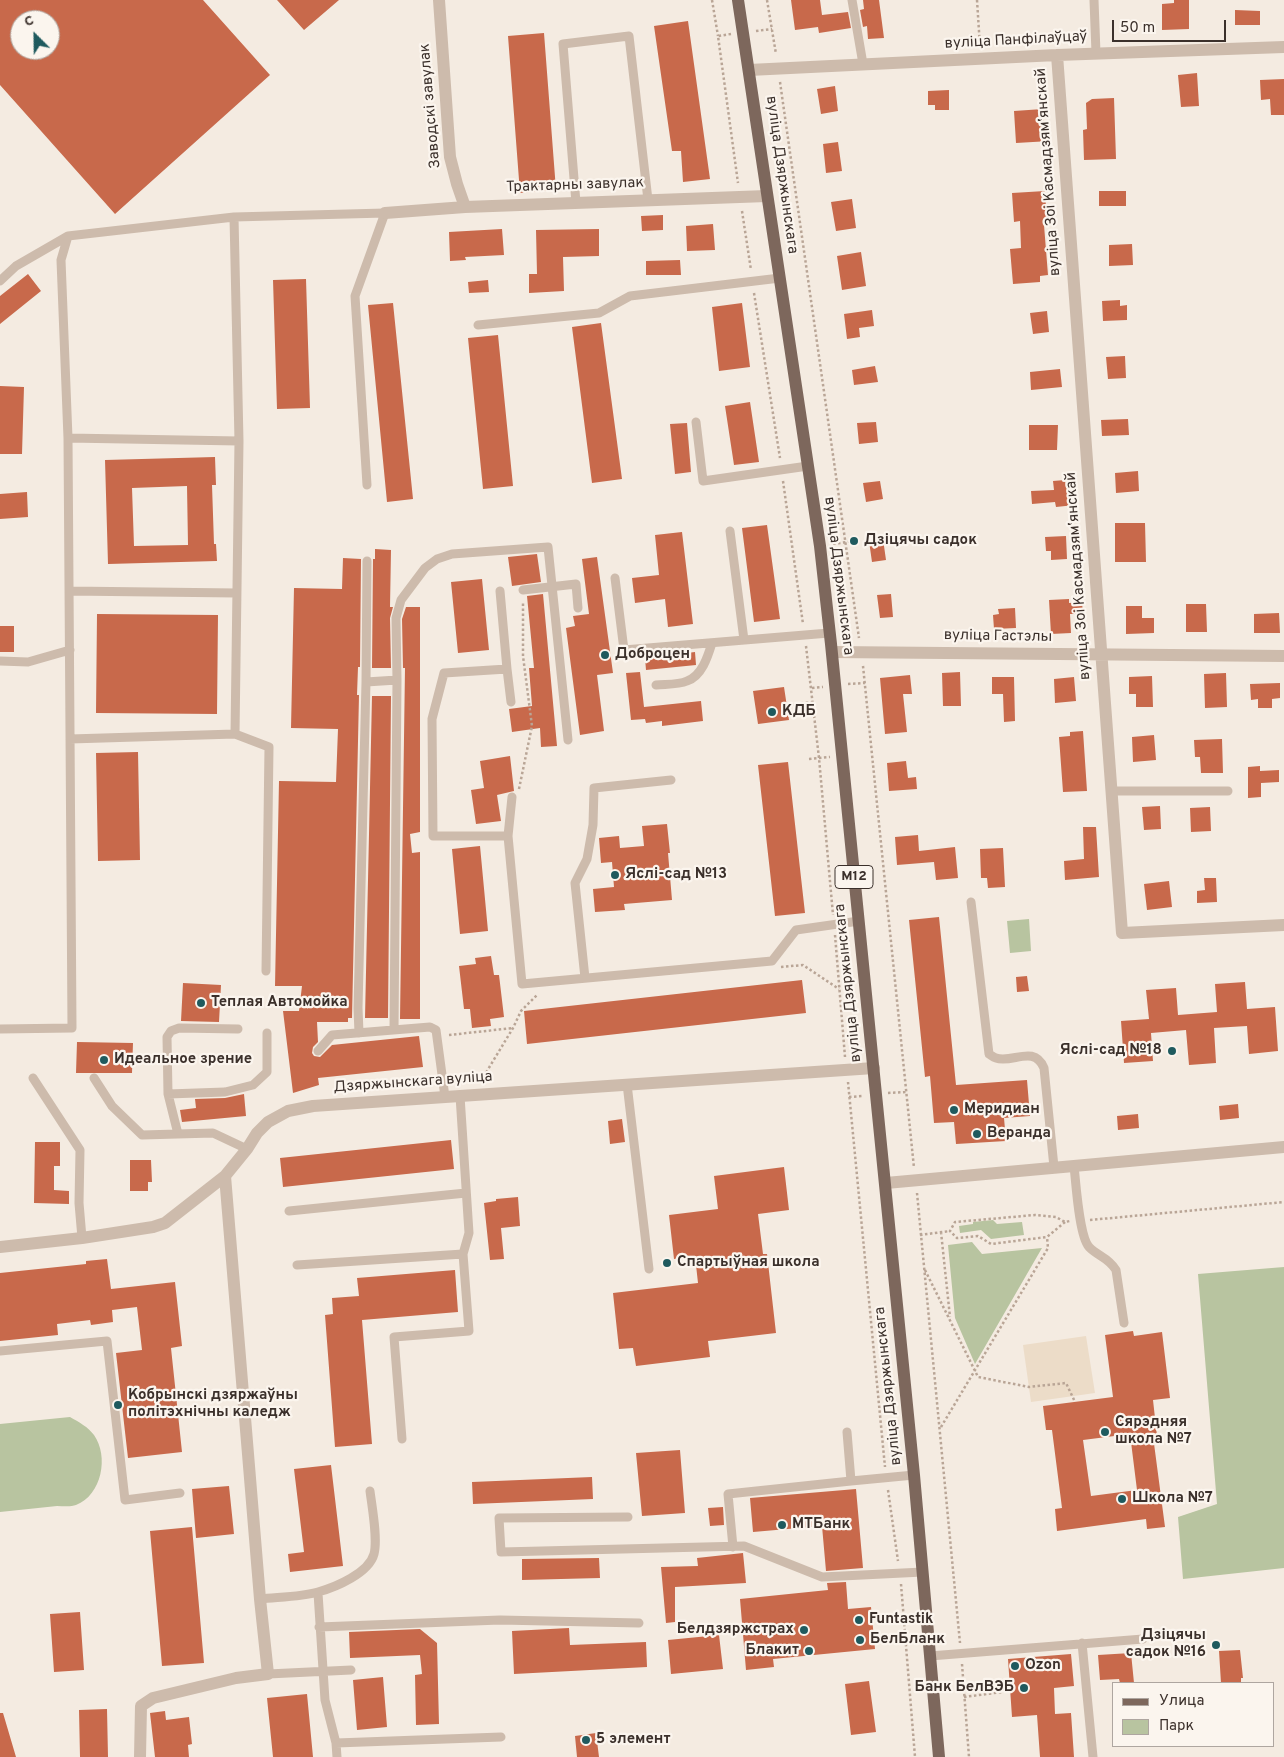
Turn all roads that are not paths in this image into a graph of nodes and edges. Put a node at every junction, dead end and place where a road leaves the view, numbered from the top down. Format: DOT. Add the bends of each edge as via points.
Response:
graph roads {
  1 [pos="439,0"];
  2 [pos="738,0"];
  3 [pos="852,0"];
  4 [pos="1094,0"];
  5 [pos="1284,47"];
  6 [pos="1096,53"];
  7 [pos="1057,54"];
  8 [pos="863,64"];
  9 [pos="749,70"];
  10 [pos="767,196"];
  11 [pos="648,200"];
  12 [pos="576,203"];
  13 [pos="465,207"];
  14 [pos="385,213"];
  15 [pos="234,217"];
  16 [pos="68,236"];
  17 [pos="780,278"];
  18 [pos="0,282"];
  19 [pos="478,325"];
  20 [pos="696,422"];
  21 [pos="68,438"];
  22 [pos="239,441"];
  23 [pos="808,466"];
  24 [pos="367,485"];
  25 [pos="730,531"];
  26 [pos="367,561"];
  27 [pos="615,578"];
  28 [pos="552,586"];
  29 [pos="523,590"];
  30 [pos="69,591"];
  31 [pos="500,591"];
  32 [pos="236,593"];
  33 [pos="578,608"];
  34 [pos="830,633"];
  35 [pos="744,640"];
  36 [pos="712,643"];
  37 [pos="70,650"];
  38 [pos="832,652"];
  39 [pos="1100,655"];
  40 [pos="1284,656"];
  41 [pos="0,661"];
  42 [pos="507,669"];
  43 [pos="397,680"];
  44 [pos="366,682"];
  45 [pos="656,685"];
  46 [pos="511,702"];
  47 [pos="235,734"];
  48 [pos="70,739"];
  49 [pos="568,740"];
  50 [pos="671,780"];
  51 [pos="1112,791"];
  52 [pos="1228,791"];
  53 [pos="512,797"];
  54 [pos="508,836"];
  55 [pos="971,902"];
  56 [pos="859,921"];
  57 [pos="1284,925"];
  58 [pos="266,971"];
  59 [pos="585,978"];
  60 [pos="0,1029"];
  61 [pos="238,1029"];
  62 [pos="394,1030"];
  63 [pos="359,1032"];
  64 [pos="267,1033"];
  65 [pos="318,1051"];
  66 [pos="874,1068"];
  67 [pos="33,1078"];
  68 [pos="94,1078"];
  69 [pos="627,1084"];
  70 [pos="168,1094"];
  71 [pos="466,1095"];
  72 [pos="445,1097"];
  73 [pos="178,1134"];
  74 [pos="1284,1147"];
  75 [pos="247,1149"];
  76 [pos="1074,1166"];
  77 [pos="1054,1167"];
  78 [pos="225,1176"];
  79 [pos="886,1183"];
  80 [pos="466,1192"];
  81 [pos="289,1211"];
  82 [pos="82,1238"];
  83 [pos="0,1247"];
  84 [pos="463,1254"];
  85 [pos="297,1266"];
  86 [pos="650,1269"];
  87 [pos="1124,1323"];
  88 [pos="0,1351"];
  89 [pos="848,1432"];
  90 [pos="402,1439"];
  91 [pos="914,1475"];
  92 [pos="851,1481"];
  93 [pos="370,1492"];
  94 [pos="180,1493"];
  95 [pos="628,1517"];
  96 [pos="733,1547"];
  97 [pos="923,1572"];
  98 [pos="318,1593"];
  99 [pos="260,1599"];
  100 [pos="638,1623"];
  101 [pos="320,1627"];
  102 [pos="1143,1639"];
  103 [pos="1082,1643"];
  104 [pos="930,1656"];
  105 [pos="351,1670"];
  106 [pos="322,1672"];
  107 [pos="268,1674"];
  108 [pos="501,1737"];
  109 [pos="336,1743"];
  110 [pos="140,1757"];
  111 [pos="337,1757"];
  112 [pos="939,1757"];
  113 [pos="1093,1757"];
  1 -- 13 [label="street, Заводскі завулак" via="450,156"];
  2 -- 9 [label="main road, вуліца Дзяржынскага / М12"];
  3 -- 8 [label="lane"];
  4 -- 6 [label="lane"];
  5 -- 6 [label="street, вуліца Панфілаўцаў"];
  6 -- 7 [label="street, вуліца Панфілаўцаў"];
  7 -- 8 [label="street, вуліца Панфілаўцаў"];
  7 -- 39 [label="street, вуліца Зоі Касмадзямʼянскай"];
  8 -- 9 [label="street, вуліца Панфілаўцаў"];
  9 -- 10 [label="main road, вуліца Дзяржынскага / М12"];
  10 -- 11 [label="street, Трактарны завулак"];
  10 -- 17 [label="main road, вуліца Дзяржынскага / М12"];
  11 -- 12 [label="street, Трактарны завулак"];
  11 -- 12 [label="lane" via="629,36 563,44"];
  12 -- 13 [label="street, Трактарны завулак"];
  13 -- 14 [label="street, Трактарны завулак"];
  14 -- 15 [label="lane"];
  14 -- 24 [label="lane" via="355,296"];
  15 -- 16 [label="lane"];
  15 -- 22 [label="lane"];
  16 -- 18 [label="lane" via="16,266"];
  16 -- 21 [label="lane" via="60,260"];
  17 -- 19 [label="lane" via="630,296 599,313"];
  17 -- 23 [label="main road, вуліца Дзяржынскага / М12"];
  20 -- 23 [label="lane" via="703,481"];
  21 -- 22 [label="lane"];
  21 -- 30 [label="lane"];
  22 -- 32 [label="lane"];
  23 -- 34 [label="main road, вуліца Дзяржынскага / М12"];
  25 -- 35 [label="lane"];
  26 -- 44 [label="lane"];
  27 -- 36 [label="lane" via="624,650"];
  28 -- 29 [label="lane"];
  28 -- 33 [label="lane" via="576,584"];
  28 -- 43 [label="lane" via="548,547 465,552 437,559 425,568 401,600 396,618"];
  28 -- 49 [label="lane"];
  30 -- 32 [label="lane"];
  30 -- 37 [label="lane"];
  31 -- 42 [label="lane"];
  32 -- 47 [label="lane"];
  34 -- 35 [label="lane"];
  34 -- 38 [label="main road, вуліца Дзяржынскага / М12"];
  35 -- 36 [label="lane"];
  36 -- 45 [label="lane" via="697,675 688,681"];
  37 -- 41 [label="lane" via="28,662"];
  37 -- 48 [label="lane"];
  38 -- 39 [label="street, вуліца Гастэлы"];
  38 -- 56 [label="main road, вуліца Дзяржынскага / М12"];
  39 -- 40 [label="street, вуліца Гастэлы"];
  39 -- 51 [label="street, вуліца Зоі Касмадзямʼянскай"];
  42 -- 46 [label="lane"];
  42 -- 54 [label="lane" via="444,673 432,719 433,836"];
  43 -- 44 [label="lane"];
  43 -- 62 [label="lane"];
  44 -- 63 [label="lane"];
  47 -- 48 [label="lane"];
  47 -- 58 [label="lane" via="269,747"];
  48 -- 60 [label="lane" via="72,1028"];
  50 -- 59 [label="lane" via="594,788 593,825 587,859 575,883"];
  51 -- 52 [label="lane"];
  51 -- 57 [label="street, вуліца Зоі Касмадзямʼянскай" via="1122,933"];
  53 -- 54 [label="lane"];
  54 -- 59 [label="lane" via="522,984"];
  55 -- 77 [label="lane" via="989,1054 997,1059 1029,1056 1042,1062"];
  56 -- 59 [label="lane" via="796,930 772,960"];
  56 -- 66 [label="main road, вуліца Дзяржынскага / М12"];
  61 -- 70 [label="lane" via="179,1028 170,1031 167,1036"];
  62 -- 63 [label="lane"];
  62 -- 72 [label="lane" via="430,1027 436,1030"];
  63 -- 65 [label="lane" via="332,1035"];
  64 -- 70 [label="lane" via="267,1072 253,1085 225,1092"];
  66 -- 69 [label="street, Дзяржынскага вуліца"];
  66 -- 79 [label="main road, вуліца Дзяржынскага / М12"];
  67 -- 82 [label="lane" via="80,1150 78,1204"];
  68 -- 73 [label="lane" via="112,1106 142,1135"];
  69 -- 71 [label="street, Дзяржынскага вуліца"];
  69 -- 86 [label="lane"];
  70 -- 73 [label="lane"];
  71 -- 72 [label="street, Дзяржынскага вуліца"];
  71 -- 80 [label="lane"];
  72 -- 75 [label="street, Дзяржынскага вуліца" via="313,1106 288,1111 268,1122"];
  73 -- 75 [label="lane" via="213,1133"];
  74 -- 76 [label="street"];
  75 -- 78 [label="street, Дзяржынскага вуліца"];
  76 -- 77 [label="street"];
  76 -- 87 [label="lane" via="1086,1242 1112,1262 1116,1270"];
  77 -- 79 [label="street"];
  78 -- 82 [label="street, Дзяржынскага вуліца" via="165,1222"];
  78 -- 99 [label="street"];
  79 -- 91 [label="main road, вуліца Дзяржынскага / М12"];
  80 -- 81 [label="lane"];
  80 -- 84 [label="lane" via="470,1233"];
  82 -- 83 [label="street, Дзяржынскага вуліца"];
  84 -- 85 [label="lane"];
  84 -- 90 [label="lane" via="469,1331 394,1337"];
  88 -- 94 [label="lane" via="108,1341 125,1500"];
  89 -- 92 [label="lane"];
  91 -- 92 [label="lane"];
  91 -- 97 [label="main road, вуліца Дзяржынскага / М12"];
  92 -- 96 [label="lane" via="728,1494"];
  93 -- 98 [label="lane" via="374,1554 365,1568 352,1578"];
  95 -- 96 [label="lane" via="499,1518 501,1552"];
  96 -- 97 [label="lane" via="744,1546 822,1577"];
  97 -- 104 [label="main road, вуліца Дзяржынскага / М12"];
  98 -- 99 [label="lane"];
  98 -- 101 [label="lane"];
  99 -- 107 [label="street"];
  100 -- 101 [label="lane" via="500,1620"];
  101 -- 106 [label="lane"];
  102 -- 103 [label="lane"];
  103 -- 104 [label="lane"];
  103 -- 113 [label="lane"];
  104 -- 112 [label="main road, вуліца Дзяржынскага / М12"];
  105 -- 106 [label="lane"];
  106 -- 107 [label="lane"];
  106 -- 109 [label="lane"];
  107 -- 110 [label="street" via="236,1678 153,1698 140,1706"];
  108 -- 109 [label="lane"];
  109 -- 111 [label="lane"];
}
